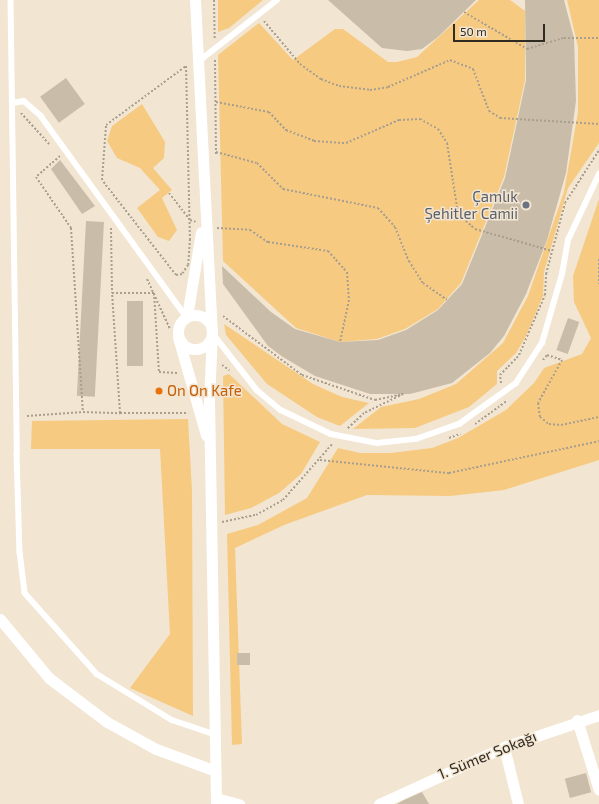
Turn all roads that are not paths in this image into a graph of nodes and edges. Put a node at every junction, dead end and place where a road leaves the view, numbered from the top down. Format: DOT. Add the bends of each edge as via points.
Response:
graph roads {
  1 [pos="11,0"];
  2 [pos="195,0"];
  3 [pos="279,1"];
  4 [pos="196,64"];
  5 [pos="12,103"];
  6 [pos="599,174"];
  7 [pos="204,221"];
  8 [pos="187,316"];
  9 [pos="212,332"];
  10 [pos="174,334"];
  11 [pos="211,451"];
  12 [pos="0,620"];
  13 [pos="599,715"];
  14 [pos="577,720"];
  15 [pos="214,734"];
  16 [pos="504,747"];
  17 [pos="214,770"];
  18 [pos="599,790"];
  19 [pos="216,801"];
  20 [pos="238,804"];
  21 [pos="379,804"];
  22 [pos="518,804"];
  1 -- 5 [label="lane"];
  2 -- 4 [label="street"];
  3 -- 4 [label="lane"];
  4 -- 7 [label="street"];
  5 -- 8 [label="lane" via="24,101 41,116"];
  5 -- 15 [label="lane" via="20,552 25,593 97,674 172,720"];
  6 -- 9 [label="lane" via="568,240 562,274 542,343 516,383 459,424 416,439 378,443 331,434 280,410"];
  7 -- 8 [label="street"];
  7 -- 9 [label="street"];
  8 -- 9 [label="street" via="204,317"];
  8 -- 10 [label="street"];
  9 -- 10 [label="street" via="208,343 199,349 184,346"];
  9 -- 11 [label="street"];
  10 -- 11 [label="street" via="190,375"];
  11 -- 15 [label="street"];
  12 -- 17 [label="street" via="49,678 108,722 156,749"];
  13 -- 14 [label="street, 1. Sümer Sokağı"];
  14 -- 16 [label="street, 1. Sümer Sokağı"];
  14 -- 18 [label="street"];
  15 -- 17 [label="street"];
  16 -- 21 [label="street, 1. Sümer Sokağı"];
  16 -- 22 [label="street"];
  17 -- 19 [label="street"];
  19 -- 20 [label="street"];
}
